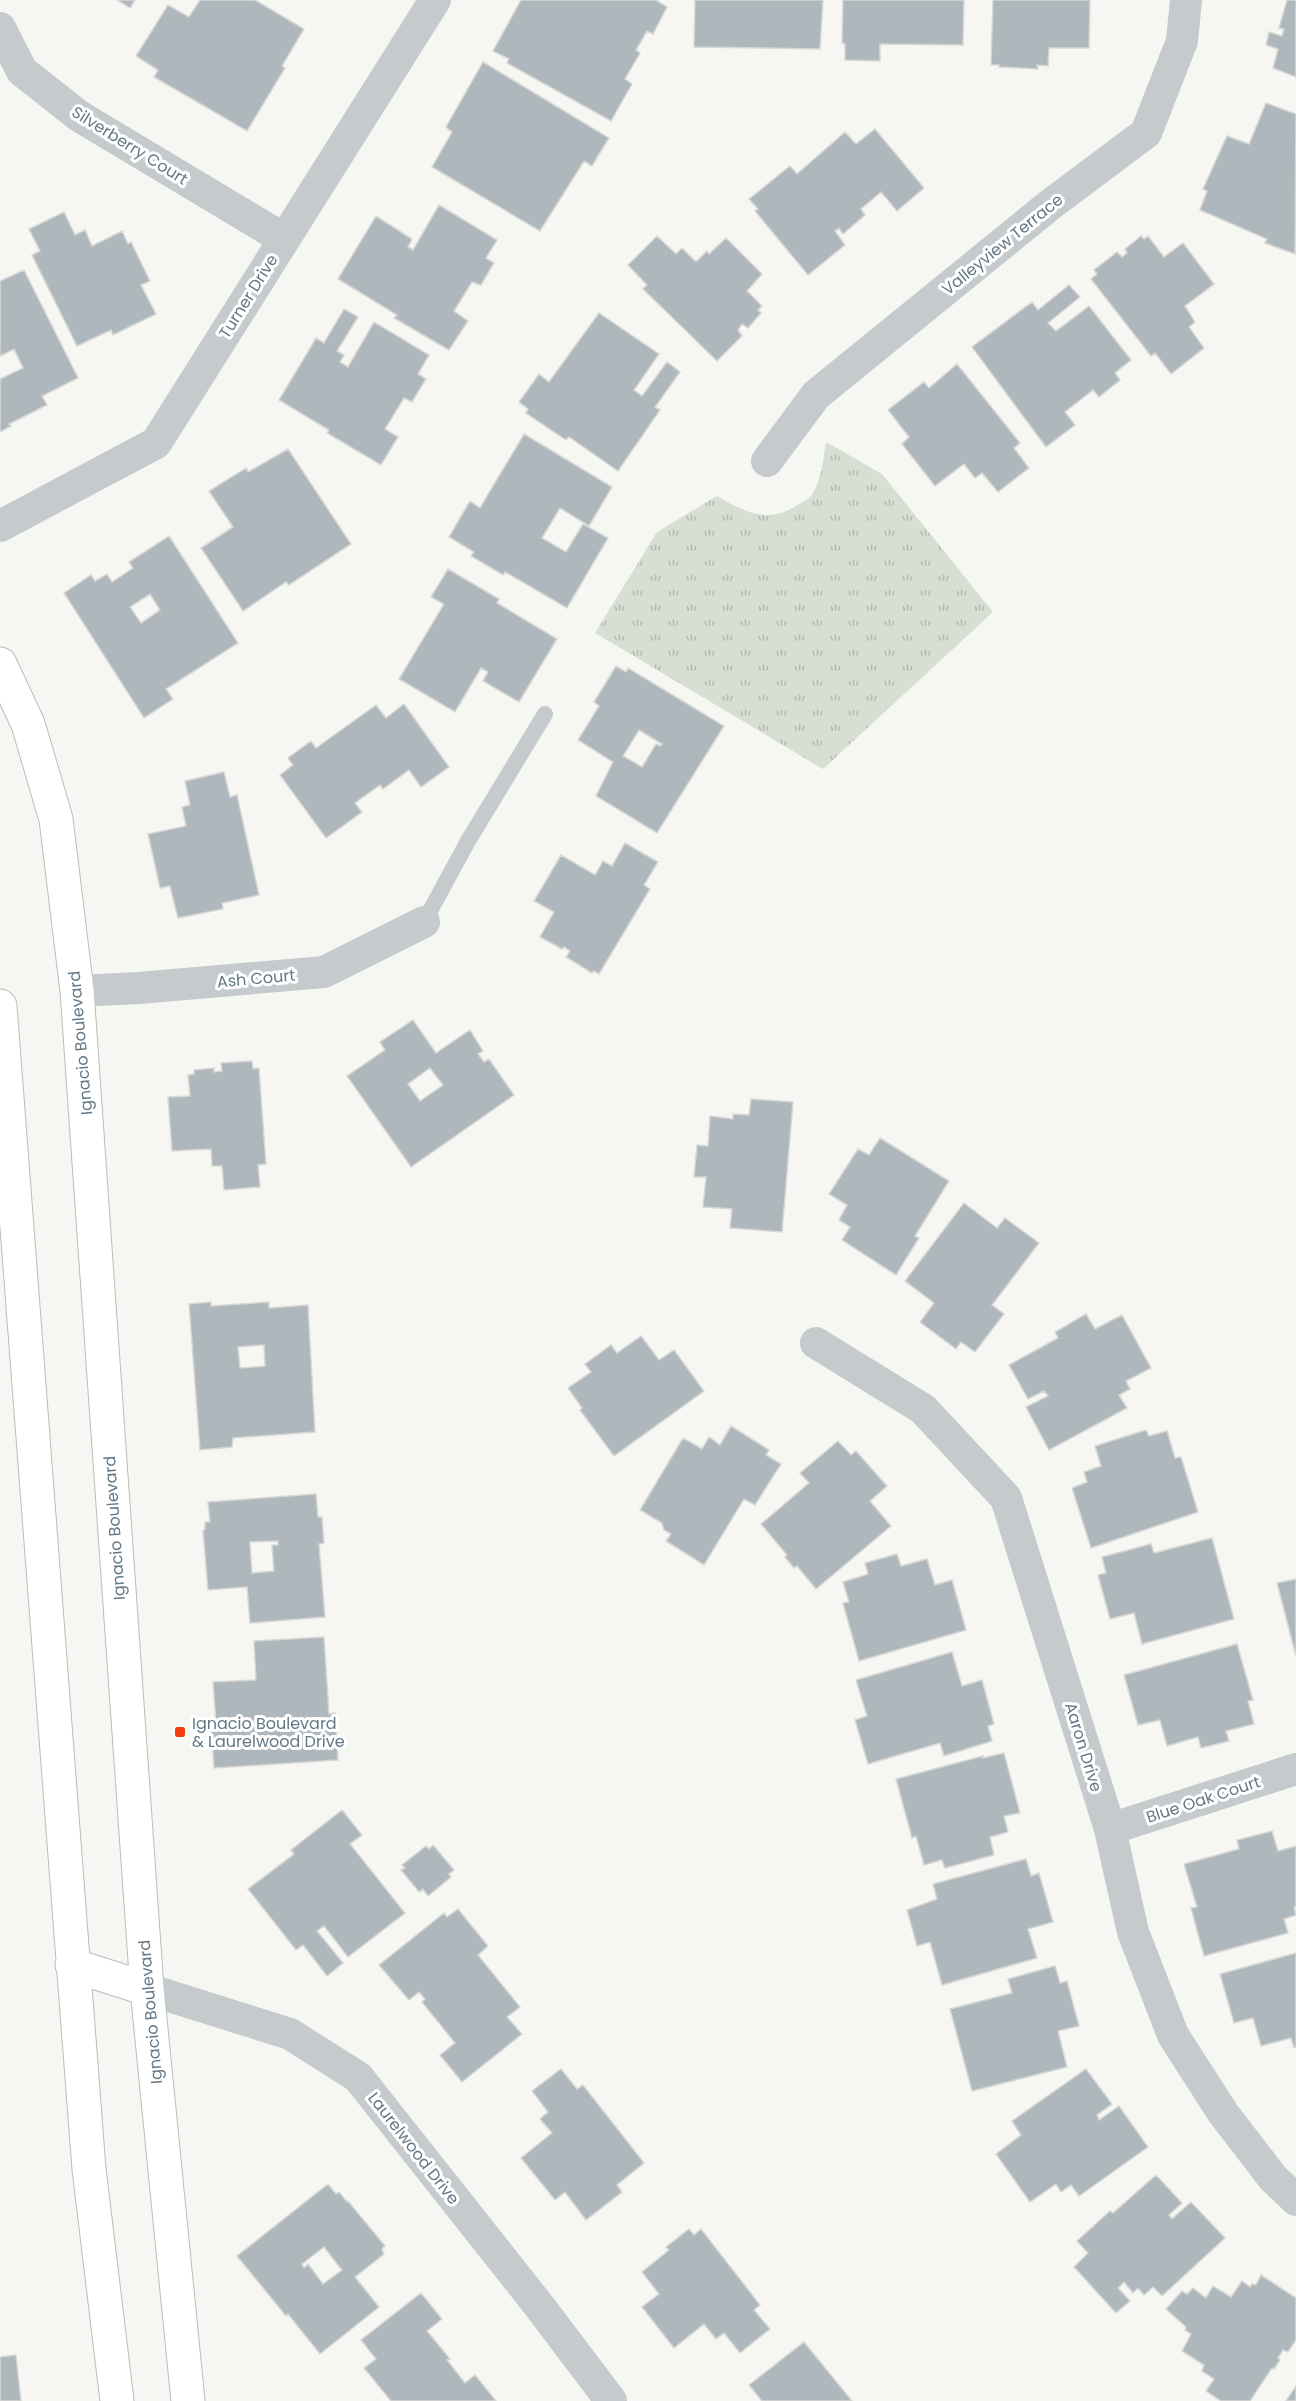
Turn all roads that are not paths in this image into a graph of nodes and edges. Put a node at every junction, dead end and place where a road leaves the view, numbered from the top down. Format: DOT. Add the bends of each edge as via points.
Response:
graph roads {
  1 [pos="435,0"];
  2 [pos="1186,0"];
  3 [pos="0,28"];
  4 [pos="284,239"];
  5 [pos="767,461"];
  6 [pos="0,526"];
  7 [pos="0,664"];
  8 [pos="544,714"];
  9 [pos="424,922"];
  10 [pos="77,991"];
  11 [pos="0,1006"];
  12 [pos="816,1343"];
  13 [pos="1296,1769"];
  14 [pos="1110,1829"];
  15 [pos="72,1965"];
  16 [pos="147,1989"];
  17 [pos="1296,2200"];
  18 [pos="117,2401"];
  19 [pos="188,2401"];
  20 [pos="611,2401"];
  1 -- 4 [label="street, Turner Drive"];
  2 -- 5 [label="street, Valleyview Terrace" via="1182,41 1146,134 1051,204 816,395"];
  3 -- 4 [label="street, Silverberry Court" via="22,71 79,116"];
  4 -- 6 [label="street, Turner Drive" via="156,443"];
  7 -- 10 [label="main road, Ignacio Boulevard" via="28,724 56,819"];
  8 -- 9 [label="lane"];
  9 -- 10 [label="street, Ash Court" via="324,972"];
  10 -- 16 [label="main road, Ignacio Boulevard"];
  11 -- 15 [label="main road"];
  12 -- 14 [label="street, Aaron Drive" via="922,1409 1006,1498"];
  13 -- 14 [label="street, Blue Oak Court"];
  14 -- 17 [label="street, Aaron Drive" via="1133,1932 1173,2035 1223,2113"];
  15 -- 16 [label="main road"];
  15 -- 18 [label="main road" via="89,2169"];
  16 -- 19 [label="main road, Ignacio Boulevard"];
  16 -- 20 [label="street, Laurelwood Drive" via="290,2034 358,2077"];
}
